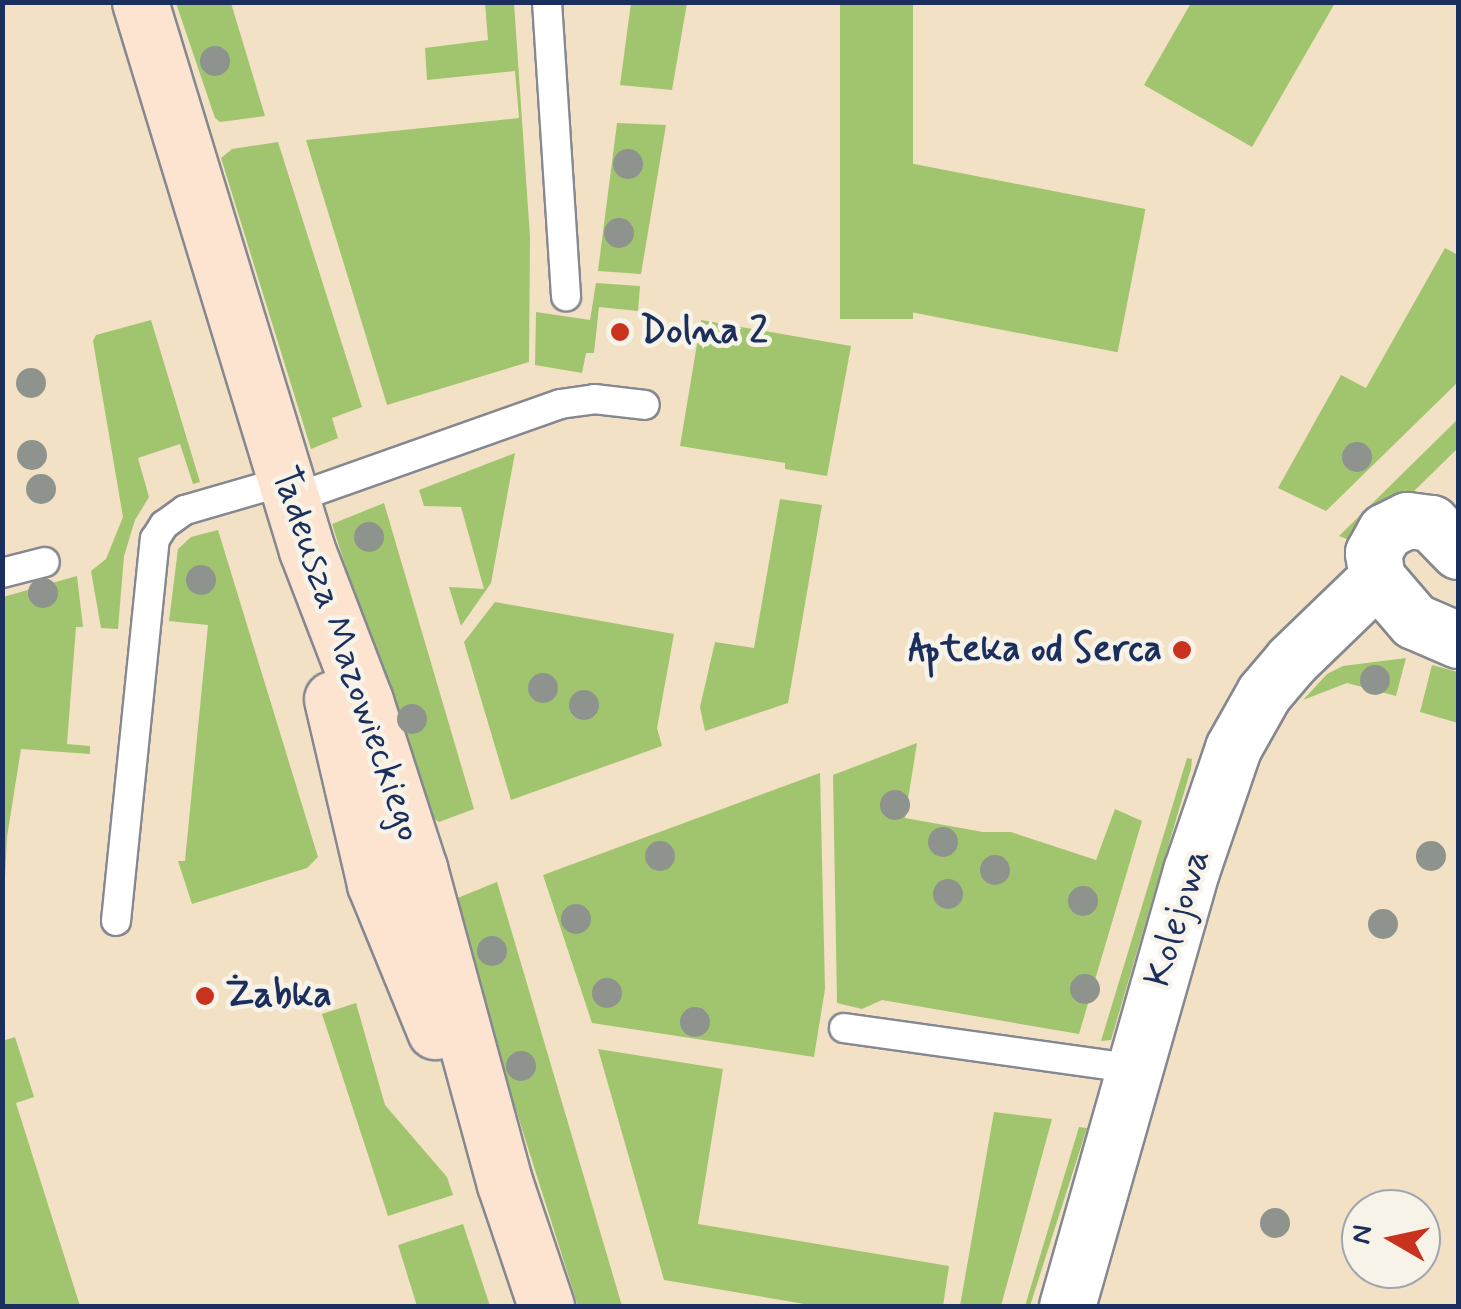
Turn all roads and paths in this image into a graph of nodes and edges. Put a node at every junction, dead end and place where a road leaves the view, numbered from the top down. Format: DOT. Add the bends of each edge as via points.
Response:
graph roads {
  1 [pos="140,2"];
  2 [pos="547,2"];
  3 [pos="566,296"];
  4 [pos="645,405"];
  5 [pos="294,510"];
  6 [pos="1450,528"];
  7 [pos="45,562"];
  8 [pos="2,573"];
  9 [pos="1383,586"];
  10 [pos="1458,640"];
  11 [pos="116,921"];
  12 [pos="844,1028"];
  13 [pos="1134,1069"];
  14 [pos="546,1306"];
  15 [pos="1067,1306"];
  1 -- 5 [label="street, Tadeusza Mazowieckiego"];
  2 -- 3 [label="lane"];
  4 -- 5 [label="lane" via="594,399 560,404"];
  5 -- 11 [label="lane" via="185,510 154,539"];
  5 -- 14 [label="street, Tadeusza Mazowieckiego" via="419,868 505,1184"];
  6 -- 9 [label="street" via="1407,520 1385,531 1373,553"];
  7 -- 8 [label="lane"];
  9 -- 10 [label="street" via="1414,621"];
  9 -- 13 [label="street, Kolejowa" via="1292,660 1264,693 1234,748"];
  12 -- 13 [label="lane"];
  13 -- 15 [label="street, Kolejowa"];
}
